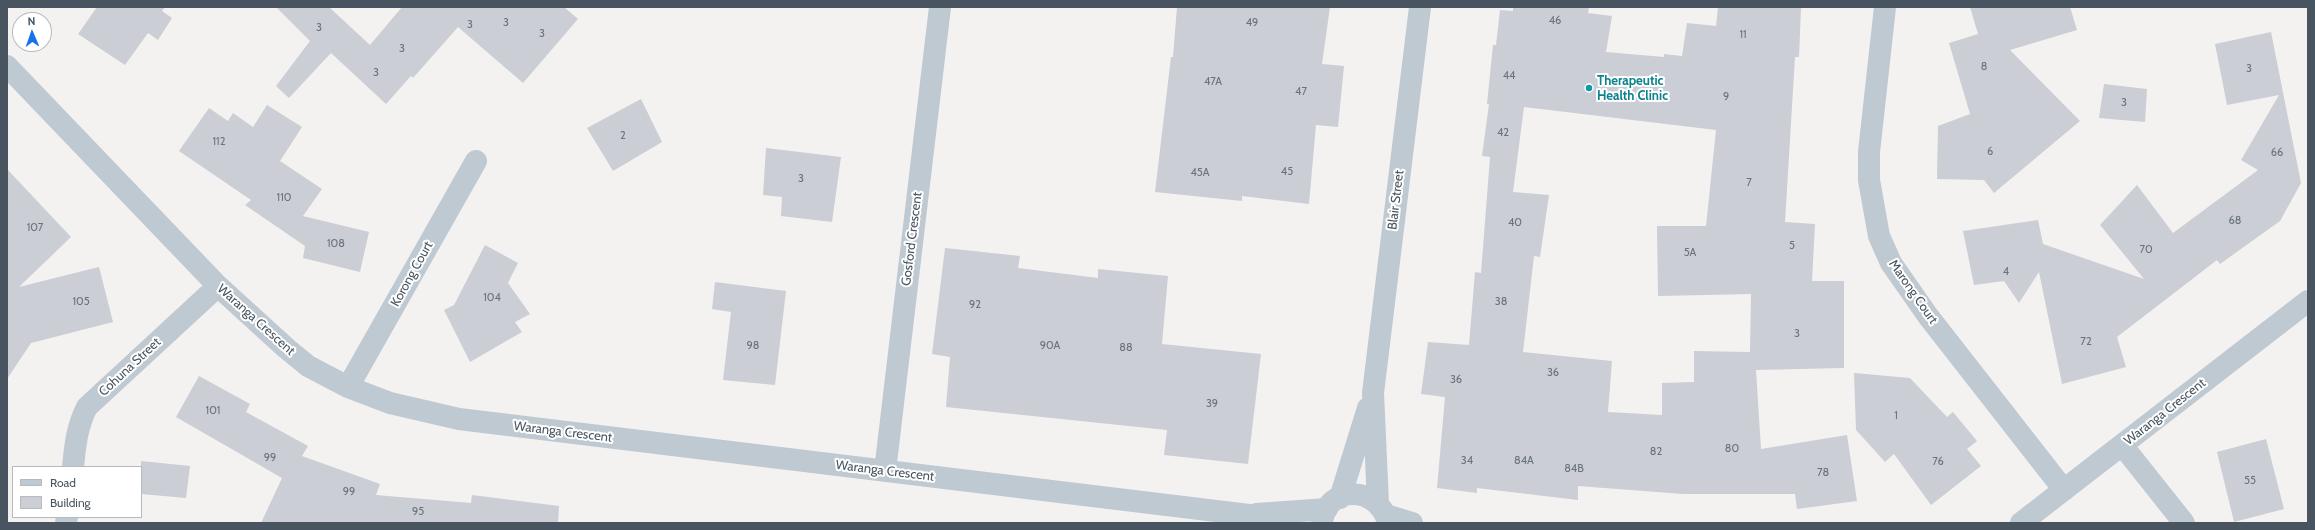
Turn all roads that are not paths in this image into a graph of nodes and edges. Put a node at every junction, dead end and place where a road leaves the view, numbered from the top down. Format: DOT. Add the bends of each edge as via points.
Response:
graph roads {
  1 [pos="940,7"];
  2 [pos="1420,7"];
  3 [pos="1885,7"];
  4 [pos="7,66"];
  5 [pos="476,161"];
  6 [pos="218,286"];
  7 [pos="2308,301"];
  8 [pos="348,387"];
  9 [pos="1372,393"];
  10 [pos="2122,445"];
  11 [pos="73,466"];
  12 [pos="884,471"];
  13 [pos="2064,490"];
  14 [pos="1330,510"];
  15 [pos="1384,514"];
  16 [pos="1249,515"];
  17 [pos="1276,523"];
  18 [pos="1412,523"];
  19 [pos="2021,523"];
  20 [pos="2184,523"];
  1 -- 12 [label="street, Gosford Crescent"];
  2 -- 9 [label="street, Blair Street"];
  3 -- 13 [label="street, Marong Court" via="1869,152 1869,180 1879,236 1891,263 1928,316"];
  4 -- 6 [label="street, Waranga Crescent"];
  5 -- 8 [label="street, Korong Court"];
  6 -- 8 [label="street, Waranga Crescent" via="308,366"];
  6 -- 11 [label="street, Cohuna Street" via="87,407 77,433"];
  7 -- 10 [label="street, Waranga Crescent"];
  8 -- 12 [label="street, Waranga Crescent" via="390,403 459,420"];
  9 -- 14 [label="street, Blair Street"];
  9 -- 15 [label="street, Blair Street"];
  10 -- 13 [label="street, Waranga Crescent"];
  10 -- 20 [label="street"];
  12 -- 16 [label="street, Waranga Crescent"];
  13 -- 19 [label="street, Waranga Crescent"];
  14 -- 15 [label="street, Waranga Crescent" via="1360,494 1370,497"];
  14 -- 16 [label="street, Waranga Crescent"];
  15 -- 18 [label="street"];
  16 -- 17 [label="street, Waranga Crescent"];
}
